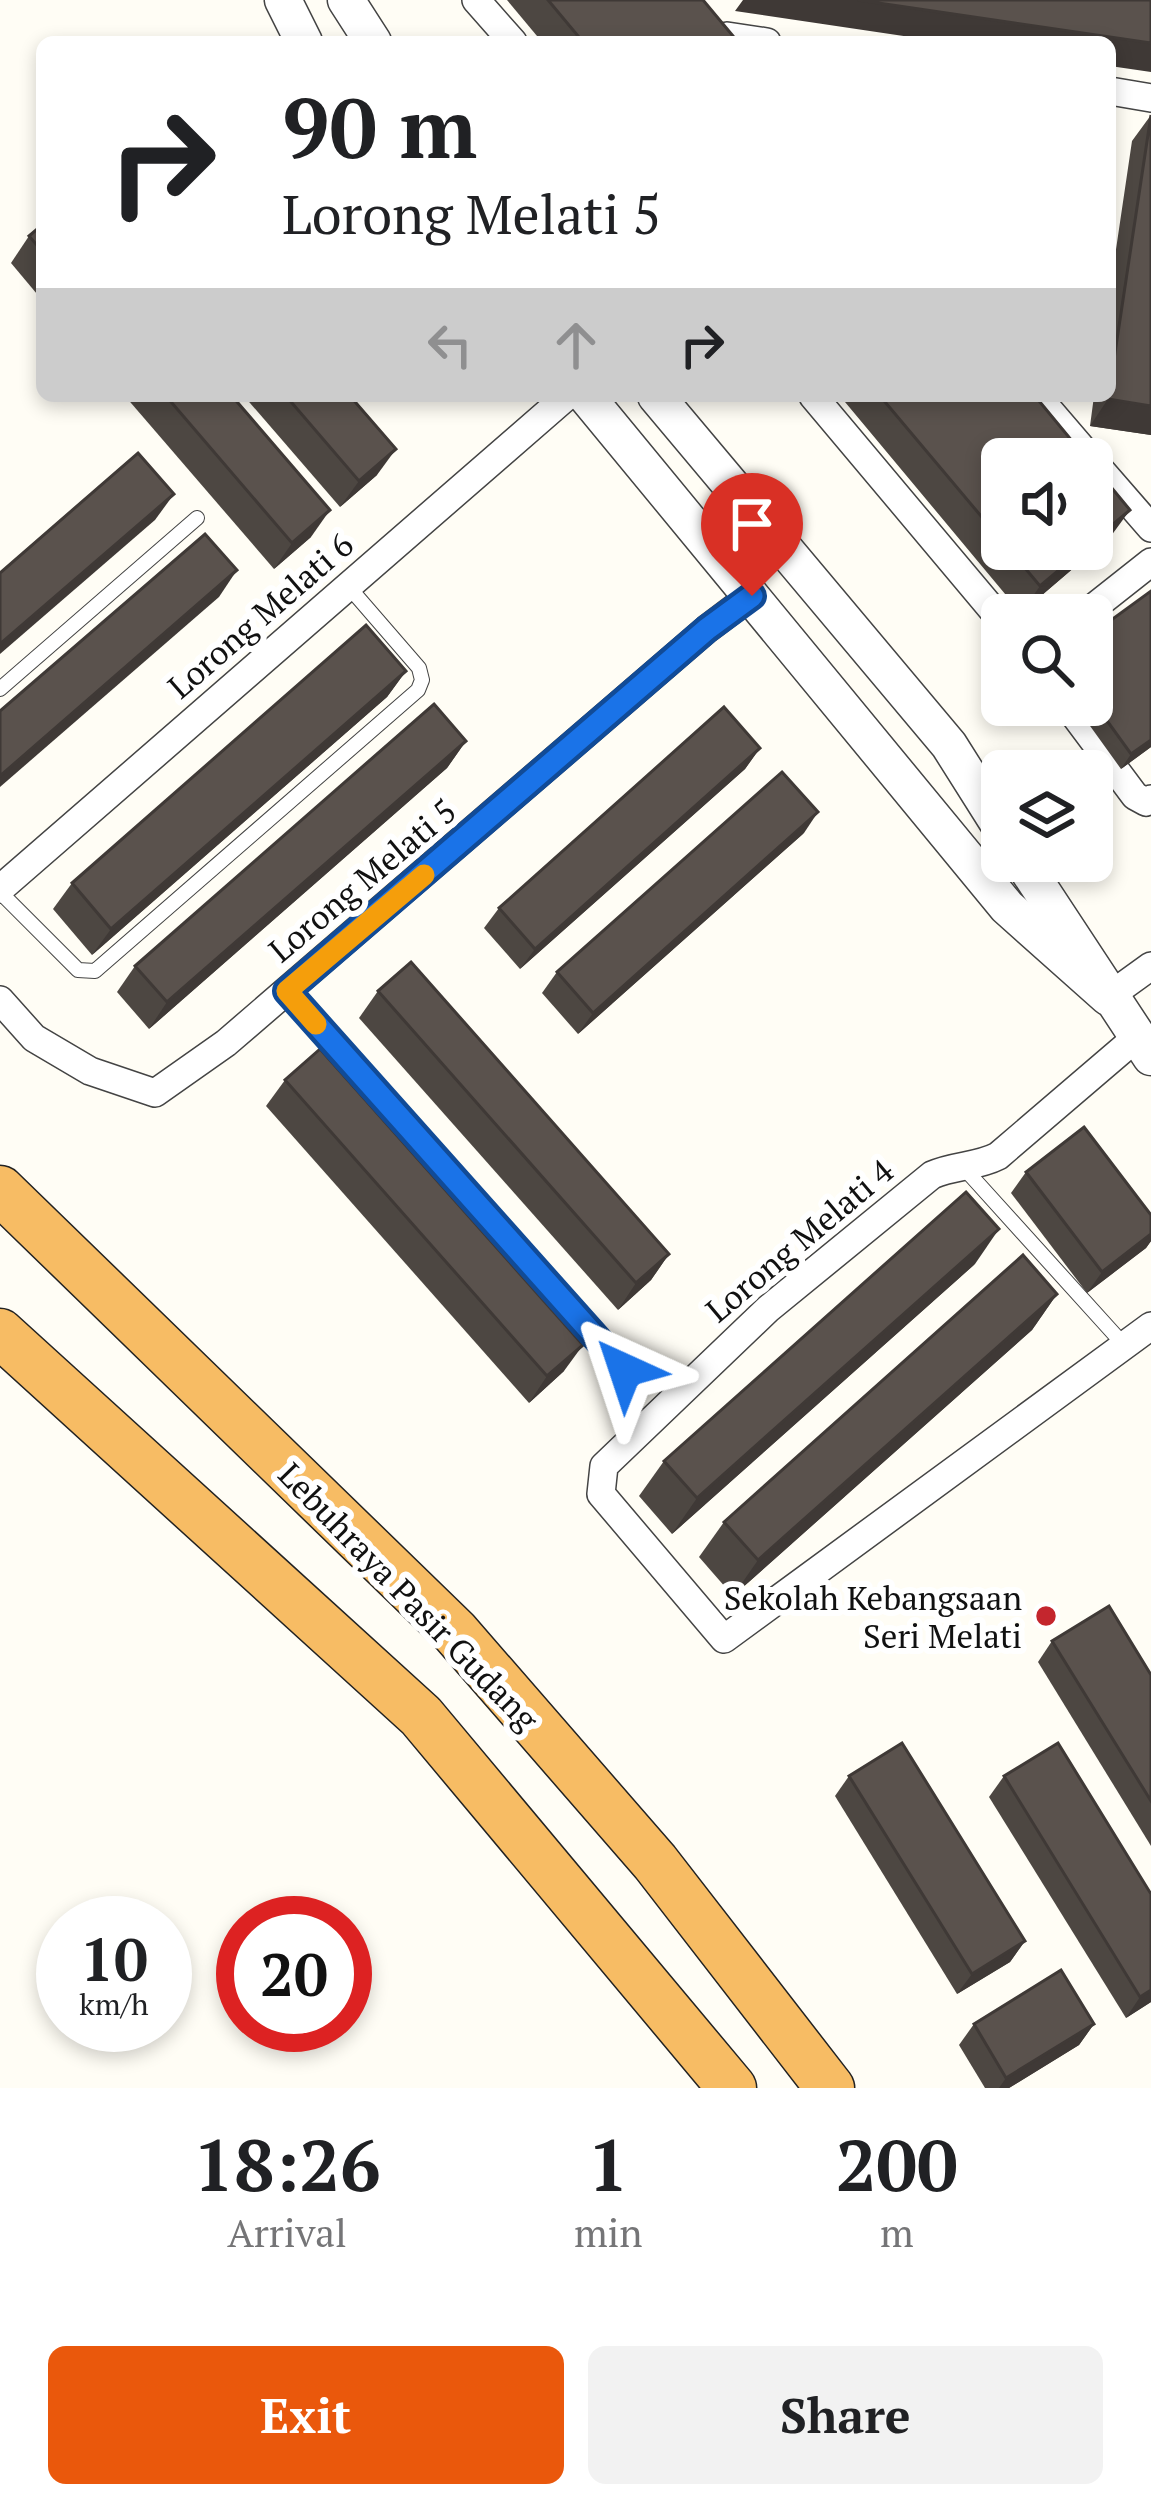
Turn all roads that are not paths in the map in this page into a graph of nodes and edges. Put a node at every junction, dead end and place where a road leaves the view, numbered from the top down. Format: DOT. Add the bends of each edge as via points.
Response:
graph roads {
  1 [pos="284,0"];
  2 [pos="346,0"];
  3 [pos="476,0"];
  4 [pos="301,36"];
  5 [pos="369,36"];
  6 [pos="508,36"];
  7 [pos="1116,93"];
  8 [pos="1151,98"];
  9 [pos="561,402"];
  10 [pos="591,402"];
  11 [pos="661,402"];
  12 [pos="817,402"];
  13 [pos="1045,402"];
  14 [pos="1075,438"];
  15 [pos="1113,484"];
  16 [pos="196,518"];
  17 [pos="1151,529"];
  18 [pos="1151,562"];
  19 [pos="347,586"];
  20 [pos="1111,594"];
  21 [pos="752,596"];
  22 [pos="981,596"];
  23 [pos="0,689"];
  24 [pos="1083,726"];
  25 [pos="981,796"];
  26 [pos="1151,800"];
  27 [pos="1035,882"];
  28 [pos="0,891"];
  29 [pos="1151,966"];
  30 [pos="287,991"];
  31 [pos="1108,997"];
  32 [pos="0,1000"];
  33 [pos="1144,1047"];
  34 [pos="964,1167"];
  35 [pos="0,1190"];
  36 [pos="1151,1326"];
  37 [pos="0,1333"];
  38 [pos="1126,1346"];
  39 [pos="625,1370"];
  40 [pos="731,2088"];
  41 [pos="830,2088"];
  1 -- 4 [label="street"];
  2 -- 5 [label="street"];
  3 -- 6 [label="street"];
  7 -- 8 [label="street"];
  9 -- 19 [label="street, Lorong Melati 6"];
  10 -- 21 [label="street"];
  11 -- 25 [label="street" via="949,745"];
  12 -- 22 [label="street"];
  13 -- 14 [label="street"];
  15 -- 17 [label="street"];
  16 -- 23 [label="lane"];
  18 -- 20 [label="street"];
  19 -- 28 [label="street, Lorong Melati 6"];
  19 -- 28 [label="lane" via="419,668 418,690 95,971 78,970"];
  21 -- 30 [label="street, Lorong Melati 5"];
  21 -- 31 [label="street" via="1007,907"];
  24 -- 26 [label="street" via="1135,796"];
  27 -- 31 [label="street"];
  29 -- 31 [label="street"];
  30 -- 32 [label="street, Lorong Melati 5" via="155,1094 90,1071 34,1038"];
  30 -- 39 [label="lane"];
  31 -- 33 [label="street"];
  33 -- 34 [label="street, Lorong Melati 4" via="998,1156"];
  34 -- 38 [label="lane"];
  34 -- 38 [label="street, Lorong Melati 4" via="932,1175 768,1309 604,1466 604,1501 711,1627 724,1639 736,1632"];
  35 -- 41 [label="highway, Lebuhraya Pasir Gudang" via="454,1632 656,1862"];
  36 -- 38 [label="street, Lorong Melati 4"];
  37 -- 40 [label="highway" via="421,1716"];
}
